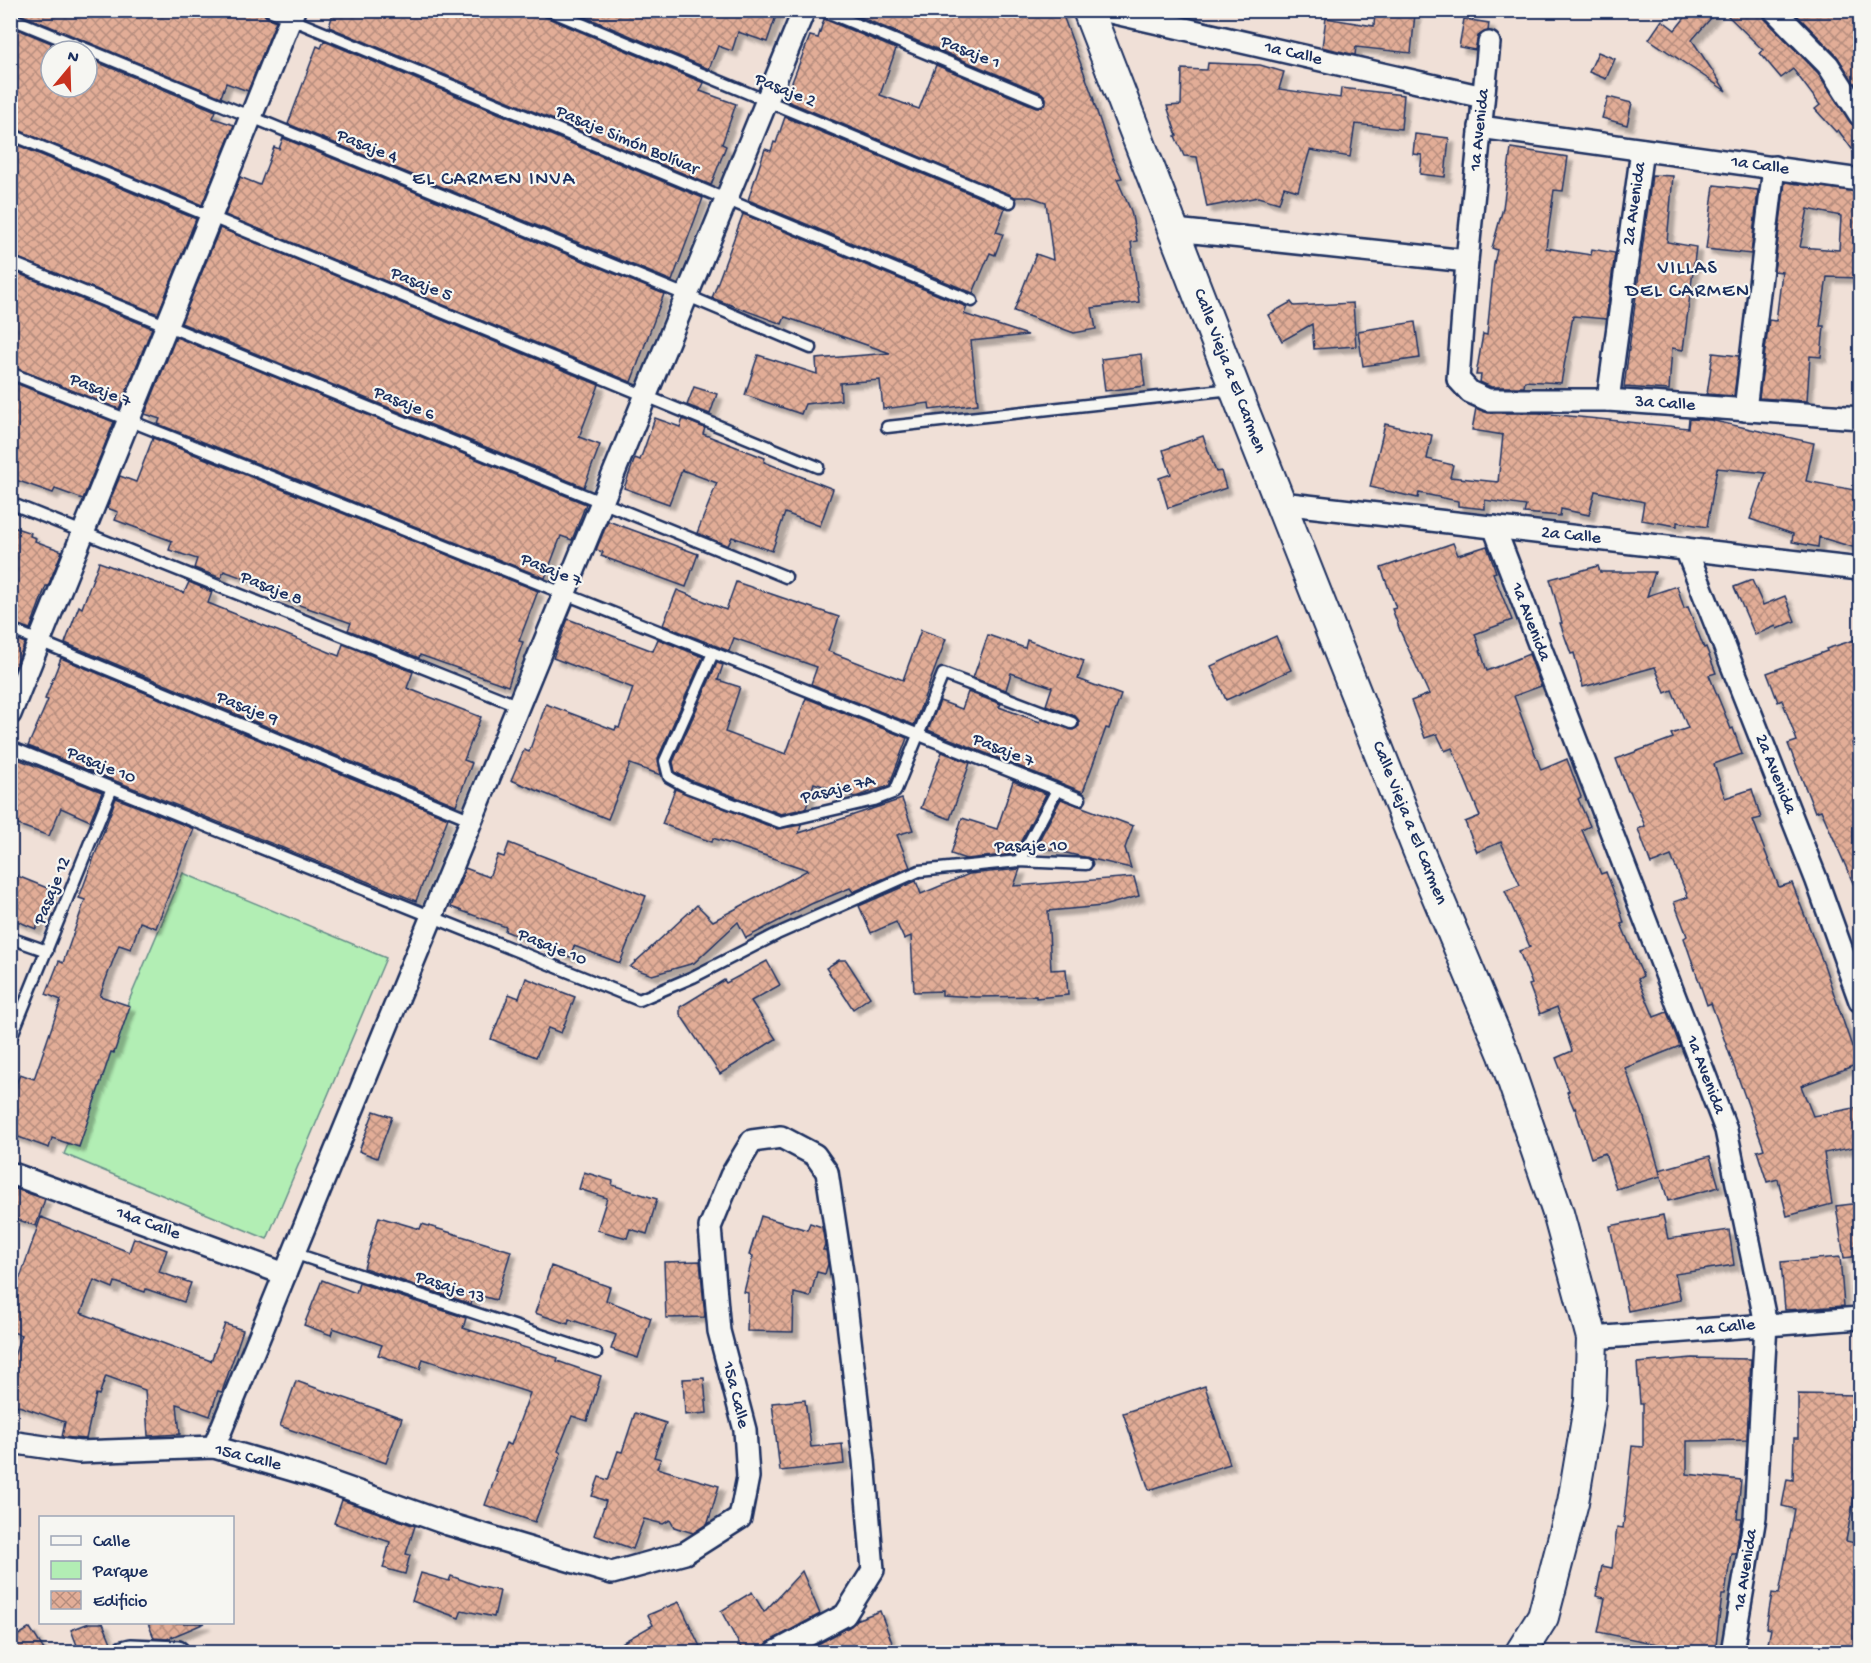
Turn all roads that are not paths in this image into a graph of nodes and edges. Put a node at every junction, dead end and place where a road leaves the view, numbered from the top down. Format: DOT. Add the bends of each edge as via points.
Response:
graph roads {
  1 [pos="269,10"];
  2 [pos="548,10"];
  3 [pos="804,10"];
  4 [pos="822,10"];
  5 [pos="1088,10"];
  6 [pos="1102,10"];
  7 [pos="1774,10"];
  8 [pos="292,15"];
  9 [pos="10,18"];
  10 [pos="1489,43"];
  11 [pos="1483,97"];
  12 [pos="1039,100"];
  13 [pos="767,101"];
  14 [pos="1860,115"];
  15 [pos="251,117"];
  16 [pos="1480,128"];
  17 [pos="10,134"];
  18 [pos="1642,150"];
  19 [pos="1774,167"];
  20 [pos="1860,180"];
  21 [pos="727,200"];
  22 [pos="1010,202"];
  23 [pos="211,217"];
  24 [pos="1175,230"];
  25 [pos="1467,261"];
  26 [pos="10,262"];
  27 [pos="687,296"];
  28 [pos="972,302"];
  29 [pos="167,326"];
  30 [pos="810,348"];
  31 [pos="10,373"];
  32 [pos="1235,389"];
  33 [pos="1470,392"];
  34 [pos="646,396"];
  35 [pos="1608,400"];
  36 [pos="1745,410"];
  37 [pos="1860,418"];
  38 [pos="129,420"];
  39 [pos="887,427"];
  40 [pos="818,467"];
  41 [pos="602,502"];
  42 [pos="10,503"];
  43 [pos="1281,503"];
  44 [pos="1494,527"];
  45 [pos="84,532"];
  46 [pos="1686,549"];
  47 [pos="1860,569"];
  48 [pos="786,577"];
  49 [pos="564,593"];
  50 [pos="10,629"];
  51 [pos="40,641"];
  52 [pos="713,653"];
  53 [pos="519,706"];
  54 [pos="10,714"];
  55 [pos="1072,723"];
  56 [pos="919,735"];
  57 [pos="10,747"];
  58 [pos="112,788"];
  59 [pos="1057,790"];
  60 [pos="1080,799"];
  61 [pos="472,820"];
  62 [pos="1019,861"];
  63 [pos="1086,864"];
  64 [pos="431,918"];
  65 [pos="10,938"];
  66 [pos="47,951"];
  67 [pos="1860,1002"];
  68 [pos="10,1040"];
  69 [pos="10,1173"];
  70 [pos="293,1254"];
  71 [pos="285,1274"];
  72 [pos="1860,1317"];
  73 [pos="1766,1324"];
  74 [pos="1592,1338"];
  75 [pos="596,1353"];
  76 [pos="10,1442"];
  77 [pos="214,1447"];
  78 [pos="123,1653"];
  79 [pos="178,1653"];
  80 [pos="776,1653"];
  81 [pos="1521,1653"];
  82 [pos="1732,1653"];
  1 -- 8 [label="lane, Pasaje Simón Bolívar"];
  2 -- 13 [label="lane, Pasaje 2"];
  3 -- 13 [label="street"];
  4 -- 12 [label="lane, Pasaje 1"];
  5 -- 24 [label="street, Calle Vieja a El Carmen"];
  6 -- 11 [label="street, 1a Calle"];
  7 -- 14 [label="street" via="1828,65"];
  8 -- 15 [label="street"];
  8 -- 21 [label="lane, Pasaje Simón Bolívar"];
  9 -- 15 [label="lane, Pasaje 4"];
  10 -- 11 [label="street, 1a Avenida"];
  11 -- 16 [label="street, 1a Avenida"];
  13 -- 21 [label="street"];
  13 -- 22 [label="lane, Pasaje 2"];
  15 -- 23 [label="street"];
  15 -- 27 [label="lane, Pasaje 4"];
  16 -- 18 [label="street, 1a Calle"];
  16 -- 25 [label="street, 1a Avenida"];
  17 -- 23 [label="lane, Pasaje 5"];
  18 -- 19 [label="street, 1a Calle"];
  18 -- 35 [label="street, 2a Avenida"];
  19 -- 20 [label="street, 1a Calle"];
  19 -- 36 [label="street"];
  21 -- 27 [label="street"];
  21 -- 28 [label="lane, Pasaje Simón Bolívar"];
  23 -- 29 [label="street"];
  23 -- 34 [label="lane, Pasaje 5"];
  24 -- 25 [label="street"];
  24 -- 32 [label="street, Calle Vieja a El Carmen"];
  25 -- 33 [label="street, 1a Avenida" via="1458,379"];
  26 -- 29 [label="lane, Pasaje 6"];
  27 -- 30 [label="lane, Pasaje 4"];
  27 -- 34 [label="street"];
  29 -- 38 [label="street"];
  29 -- 41 [label="lane, Pasaje 6"];
  31 -- 38 [label="lane, Pasaje 7"];
  32 -- 39 [label="lane"];
  32 -- 43 [label="street, Calle Vieja a El Carmen"];
  33 -- 35 [label="street, 3a Calle" via="1488,400"];
  34 -- 40 [label="lane, Pasaje 5"];
  34 -- 41 [label="street"];
  35 -- 36 [label="street, 3a Calle"];
  36 -- 37 [label="street, 3a Calle"];
  38 -- 45 [label="street"];
  38 -- 49 [label="lane, Pasaje 7"];
  41 -- 48 [label="lane, Pasaje 6"];
  41 -- 49 [label="street"];
  42 -- 45 [label="lane, Pasaje 8"];
  43 -- 44 [label="street, 2a Calle"];
  43 -- 74 [label="street, Calle Vieja a El Carmen" via="1504,1055 1558,1213"];
  44 -- 46 [label="street, 2a Calle"];
  44 -- 73 [label="street, 1a Avenida" via="1726,1130"];
  45 -- 51 [label="street"];
  45 -- 53 [label="lane, Pasaje 8"];
  46 -- 47 [label="street, 2a Calle"];
  46 -- 67 [label="street, 2a Avenida" via="1817,881"];
  49 -- 52 [label="lane, Pasaje 7"];
  49 -- 53 [label="street"];
  50 -- 51 [label="lane, Pasaje 9"];
  51 -- 54 [label="street"];
  51 -- 61 [label="lane, Pasaje 9"];
  52 -- 56 [label="lane, Pasaje 7"];
  52 -- 56 [label="lane, Pasaje 7A" via="665,761 669,777 687,787 780,822 895,792"];
  53 -- 61 [label="street"];
  55 -- 56 [label="lane, Pasaje 7A" via="943,674"];
  56 -- 59 [label="lane, Pasaje 7"];
  57 -- 58 [label="lane, Pasaje 10"];
  58 -- 64 [label="lane, Pasaje 10"];
  58 -- 66 [label="lane, Pasaje 12"];
  59 -- 60 [label="lane, Pasaje 7"];
  59 -- 62 [label="lane"];
  61 -- 64 [label="street"];
  62 -- 63 [label="lane, Pasaje 10"];
  62 -- 64 [label="lane, Pasaje 10" via="919,871 639,1000"];
  64 -- 70 [label="street"];
  65 -- 66 [label="lane"];
  66 -- 68 [label="lane, Pasaje 12"];
  69 -- 71 [label="street, 14a Calle"];
  70 -- 71 [label="street"];
  70 -- 75 [label="lane, Pasaje 13"];
  71 -- 77 [label="street"];
  72 -- 73 [label="street, 1a Calle"];
  73 -- 74 [label="street, 1a Calle"];
  73 -- 82 [label="street, 1a Avenida" via="1755,1517"];
  74 -- 81 [label="street, Calle Vieja a El Carmen" via="1590,1401 1574,1502 1543,1617"];
  76 -- 77 [label="street, 15a Calle" via="79,1452"];
  77 -- 80 [label="street, 15a Calle" via="310,1475 448,1524 612,1572 685,1552 740,1518 748,1477 745,1430 719,1331 710,1227 731,1176 752,1141 781,1137 815,1155 827,1172 845,1290 873,1570 844,1615"];
  78 -- 79 [label="street"];
}
